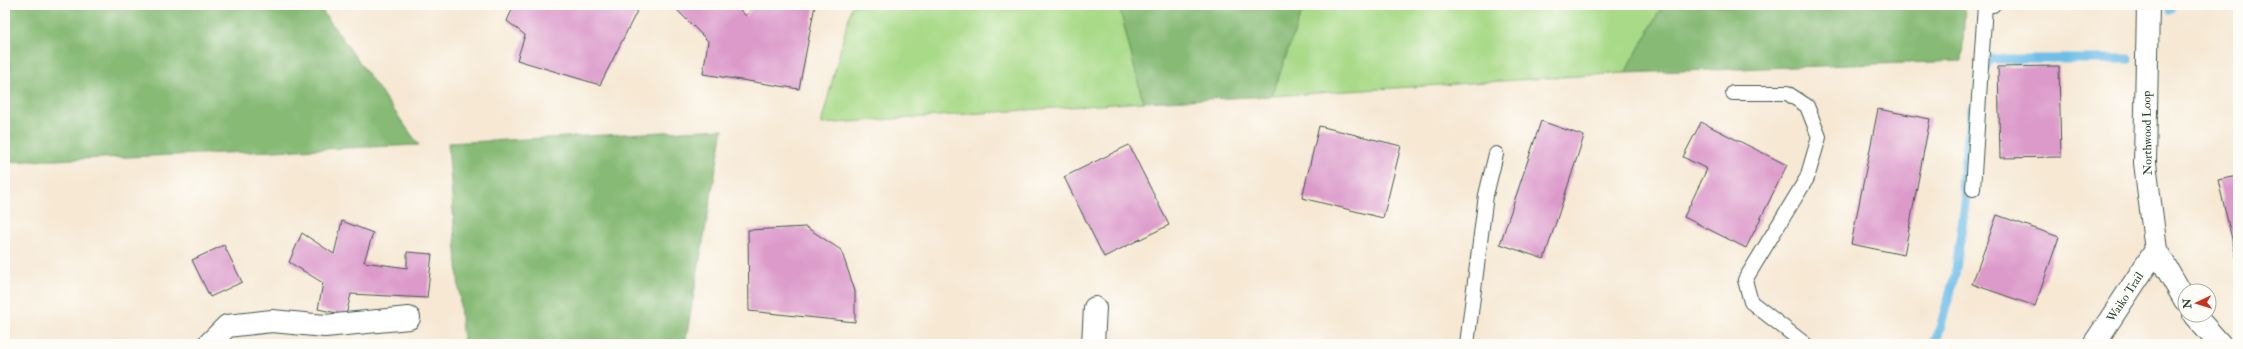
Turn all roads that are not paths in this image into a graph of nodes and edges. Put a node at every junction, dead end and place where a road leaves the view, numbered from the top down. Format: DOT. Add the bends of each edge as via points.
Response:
graph roads {
  1 [pos="1993,5"];
  2 [pos="2148,5"];
  3 [pos="1733,93"];
  4 [pos="1496,154"];
  5 [pos="1973,189"];
  6 [pos="2156,250"];
  7 [pos="2177,286"];
  8 [pos="1095,308"];
  9 [pos="409,318"];
  10 [pos="2201,323"];
  11 [pos="209,344"];
  12 [pos="1093,344"];
  13 [pos="1467,344"];
  14 [pos="1806,344"];
  15 [pos="2094,344"];
  16 [pos="2220,344"];
  1 -- 5 [label="lane" via="1985,5"];
  2 -- 6 [label="street, Northwood Loop" via="2145,163"];
  3 -- 14 [label="lane" via="1787,93 1807,106 1819,137 1807,178 1745,280 1751,302"];
  4 -- 13 [label="lane" via="1486,195"];
  6 -- 7 [label="street, Northwood Loop"];
  6 -- 15 [label="street, Waiko Trail"];
  8 -- 12 [label="street"];
  9 -- 11 [label="street" via="325,326 272,321 227,326"];
  10 -- 16 [label="street"];
}
